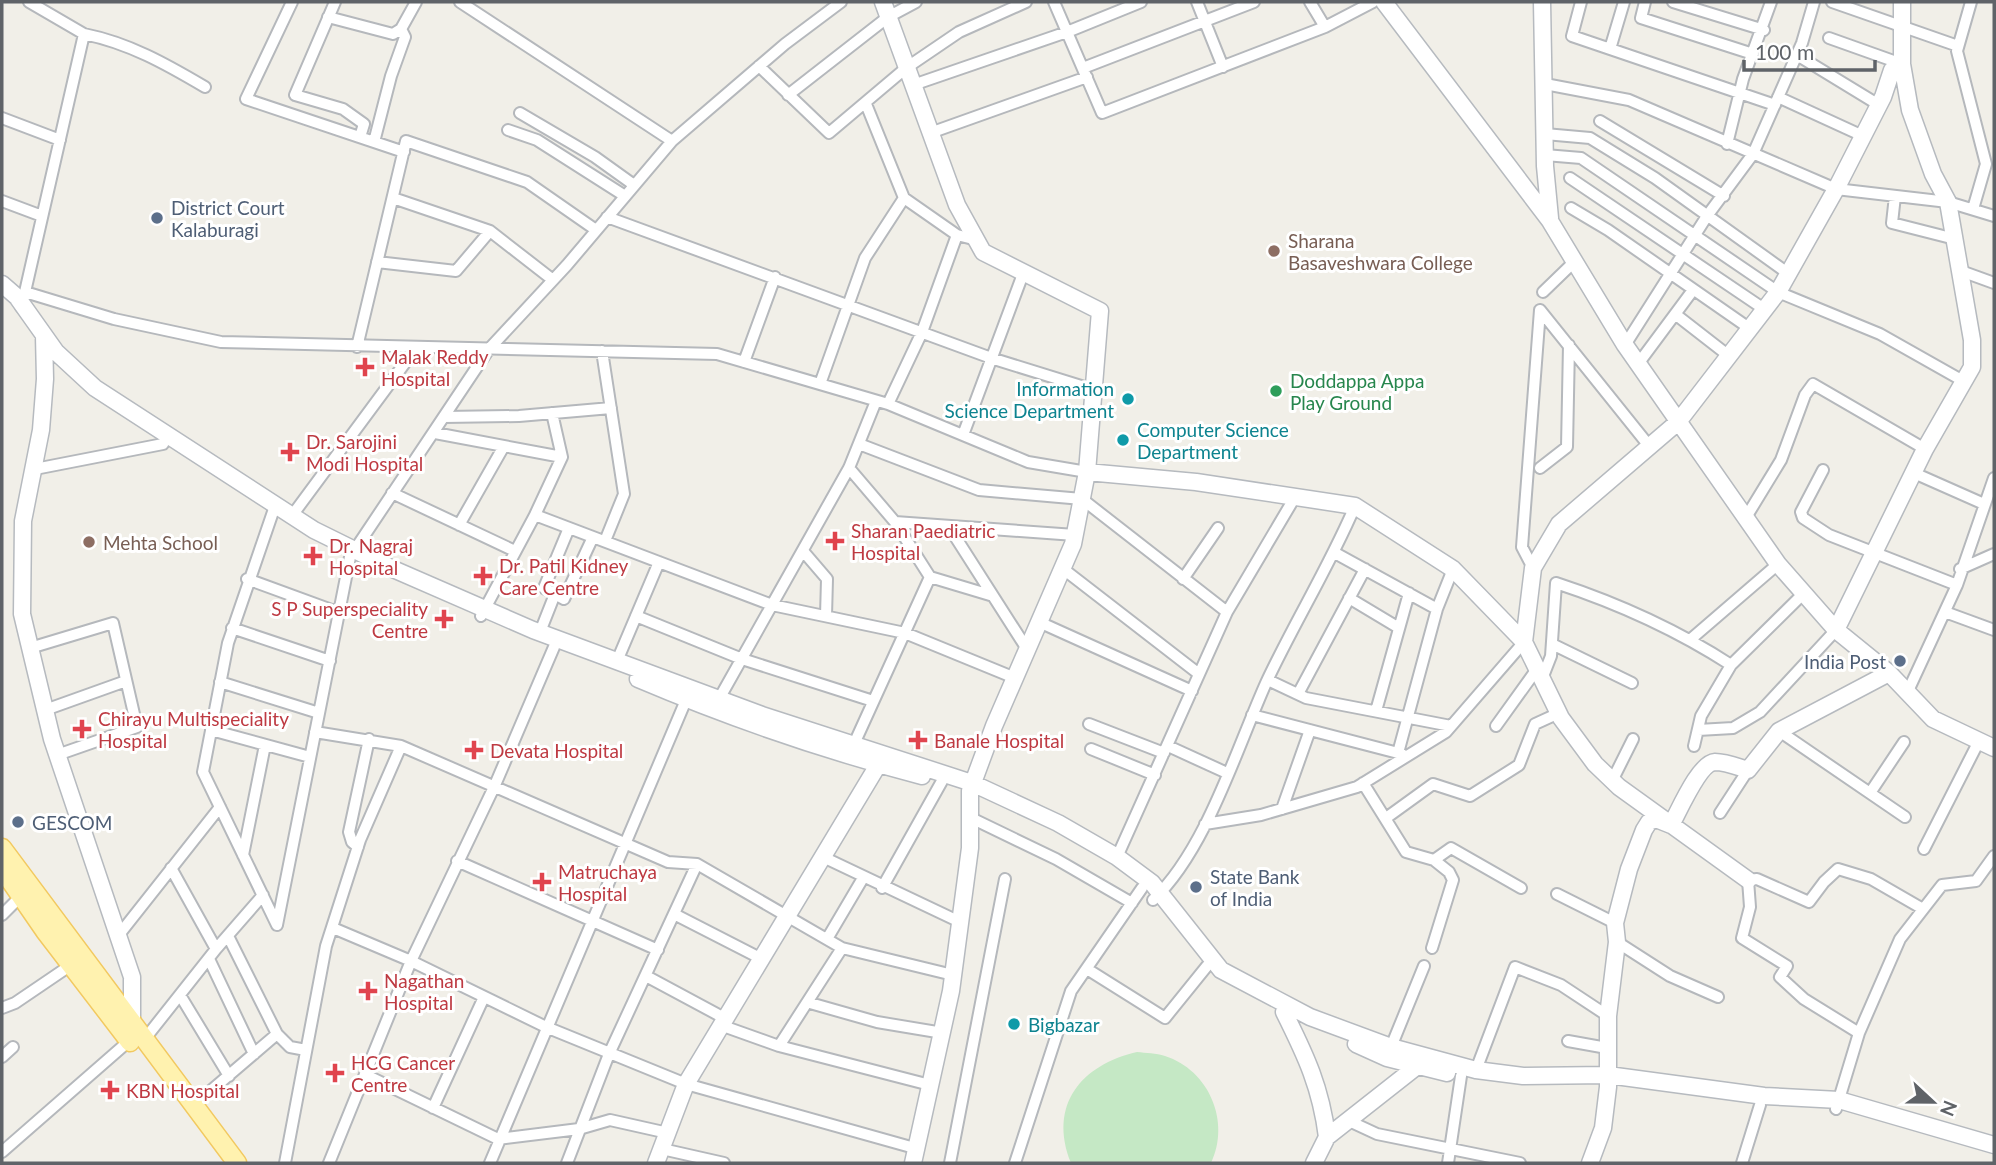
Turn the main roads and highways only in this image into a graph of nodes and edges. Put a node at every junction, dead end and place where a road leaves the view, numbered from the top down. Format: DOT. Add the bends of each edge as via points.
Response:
graph roads {
  1 [pos="1384,2"];
  2 [pos="1542,2"];
  3 [pos="1902,2"];
  4 [pos="886,10"];
  5 [pos="1902,64"];
  6 [pos="1550,221"];
  7 [pos="2,284"];
  8 [pos="2,294"];
  9 [pos="22,303"];
  10 [pos="43,342"];
  11 [pos="1678,422"];
  12 [pos="1087,471"];
  13 [pos="273,510"];
  14 [pos="352,554"];
  15 [pos="482,613"];
  16 [pos="1836,630"];
  17 [pos="1524,642"];
  18 [pos="556,643"];
  19 [pos="1889,673"];
  20 [pos="1987,744"];
  21 [pos="878,765"];
  22 [pos="971,787"];
  23 [pos="1671,825"];
  24 [pos="2,848"];
  25 [pos="2,868"];
  26 [pos="1748,880"];
  27 [pos="1152,893"];
  28 [pos="1284,1012"];
  29 [pos="135,1035"];
  30 [pos="1416,1067"];
  31 [pos="1469,1073"];
  32 [pos="1608,1081"];
  33 [pos="1837,1104"];
  34 [pos="1326,1137"];
  35 [pos="1994,1145"];
  36 [pos="1994,1152"];
  37 [pos="659,1156"];
  38 [pos="917,1159"];
  39 [pos="225,1163"];
  40 [pos="237,1163"];
  41 [pos="1314,1163"];
  42 [pos="1590,1163"];
  1 -- 6 [label="main road"];
  2 -- 6 [label="main road"];
  3 -- 5 [label="main road"];
  4 -- 12 [label="main road" via="965,237 1023,274 1100,311"];
  5 -- 11 [label="main road" via="1892,69 1879,105 1778,292"];
  5 -- 16 [label="main road" via="1909,110 1948,202 1972,340 1972,367 1925,449"];
  6 -- 11 [label="main road"];
  7 -- 9 [label="main road"];
  8 -- 9 [label="main road"];
  9 -- 10 [label="main road"];
  10 -- 13 [label="main road" via="90,396"];
  10 -- 29 [label="main road" via="45,379 23,526 22,614 57,755 132,977"];
  11 -- 16 [label="main road" via="1778,564"];
  11 -- 17 [label="main road" via="1559,524 1533,568"];
  12 -- 17 [label="main road" via="1355,506 1453,569"];
  12 -- 22 [label="main road" via="1075,535"];
  13 -- 14 [label="main road"];
  13 -- 14 [label="main road"];
  14 -- 15 [label="main road"];
  15 -- 18 [label="main road"];
  15 -- 18 [label="main road" via="540,632"];
  16 -- 19 [label="main road"];
  17 -- 23 [label="main road" via="1582,750 1612,781"];
  18 -- 21 [label="main road" via="686,700"];
  18 -- 22 [label="main road"];
  19 -- 20 [label="main road" via="1933,719"];
  19 -- 23 [label="main road" via="1779,731 1748,770 1709,764"];
  21 -- 22 [label="main road"];
  21 -- 37 [label="main road" via="686,1084"];
  22 -- 27 [label="main road" via="1109,863"];
  22 -- 27 [label="main road" via="1058,823 1117,857"];
  22 -- 38 [label="main road" via="970,848 953,975"];
  23 -- 26 [label="main road"];
  23 -- 32 [label="main road" via="1656,819 1644,830 1615,923"];
  24 -- 29 [label="main road"];
  25 -- 29 [label="main road" via="71,965"];
  27 -- 28 [label="main road" via="1207,966 1223,980"];
  27 -- 31 [label="main road" via="1234,980 1310,1017"];
  28 -- 30 [label="main road"];
  28 -- 34 [label="main road" via="1314,1074"];
  29 -- 39 [label="main road"];
  29 -- 40 [label="main road"];
  30 -- 31 [label="main road"];
  30 -- 34 [label="main road"];
  31 -- 32 [label="main road" via="1506,1085"];
  32 -- 33 [label="main road"];
  32 -- 33 [label="main road" via="1760,1105"];
  32 -- 42 [label="main road" via="1602,1128"];
  33 -- 35 [label="main road"];
  33 -- 36 [label="main road"];
  34 -- 41 [label="main road"];
}
